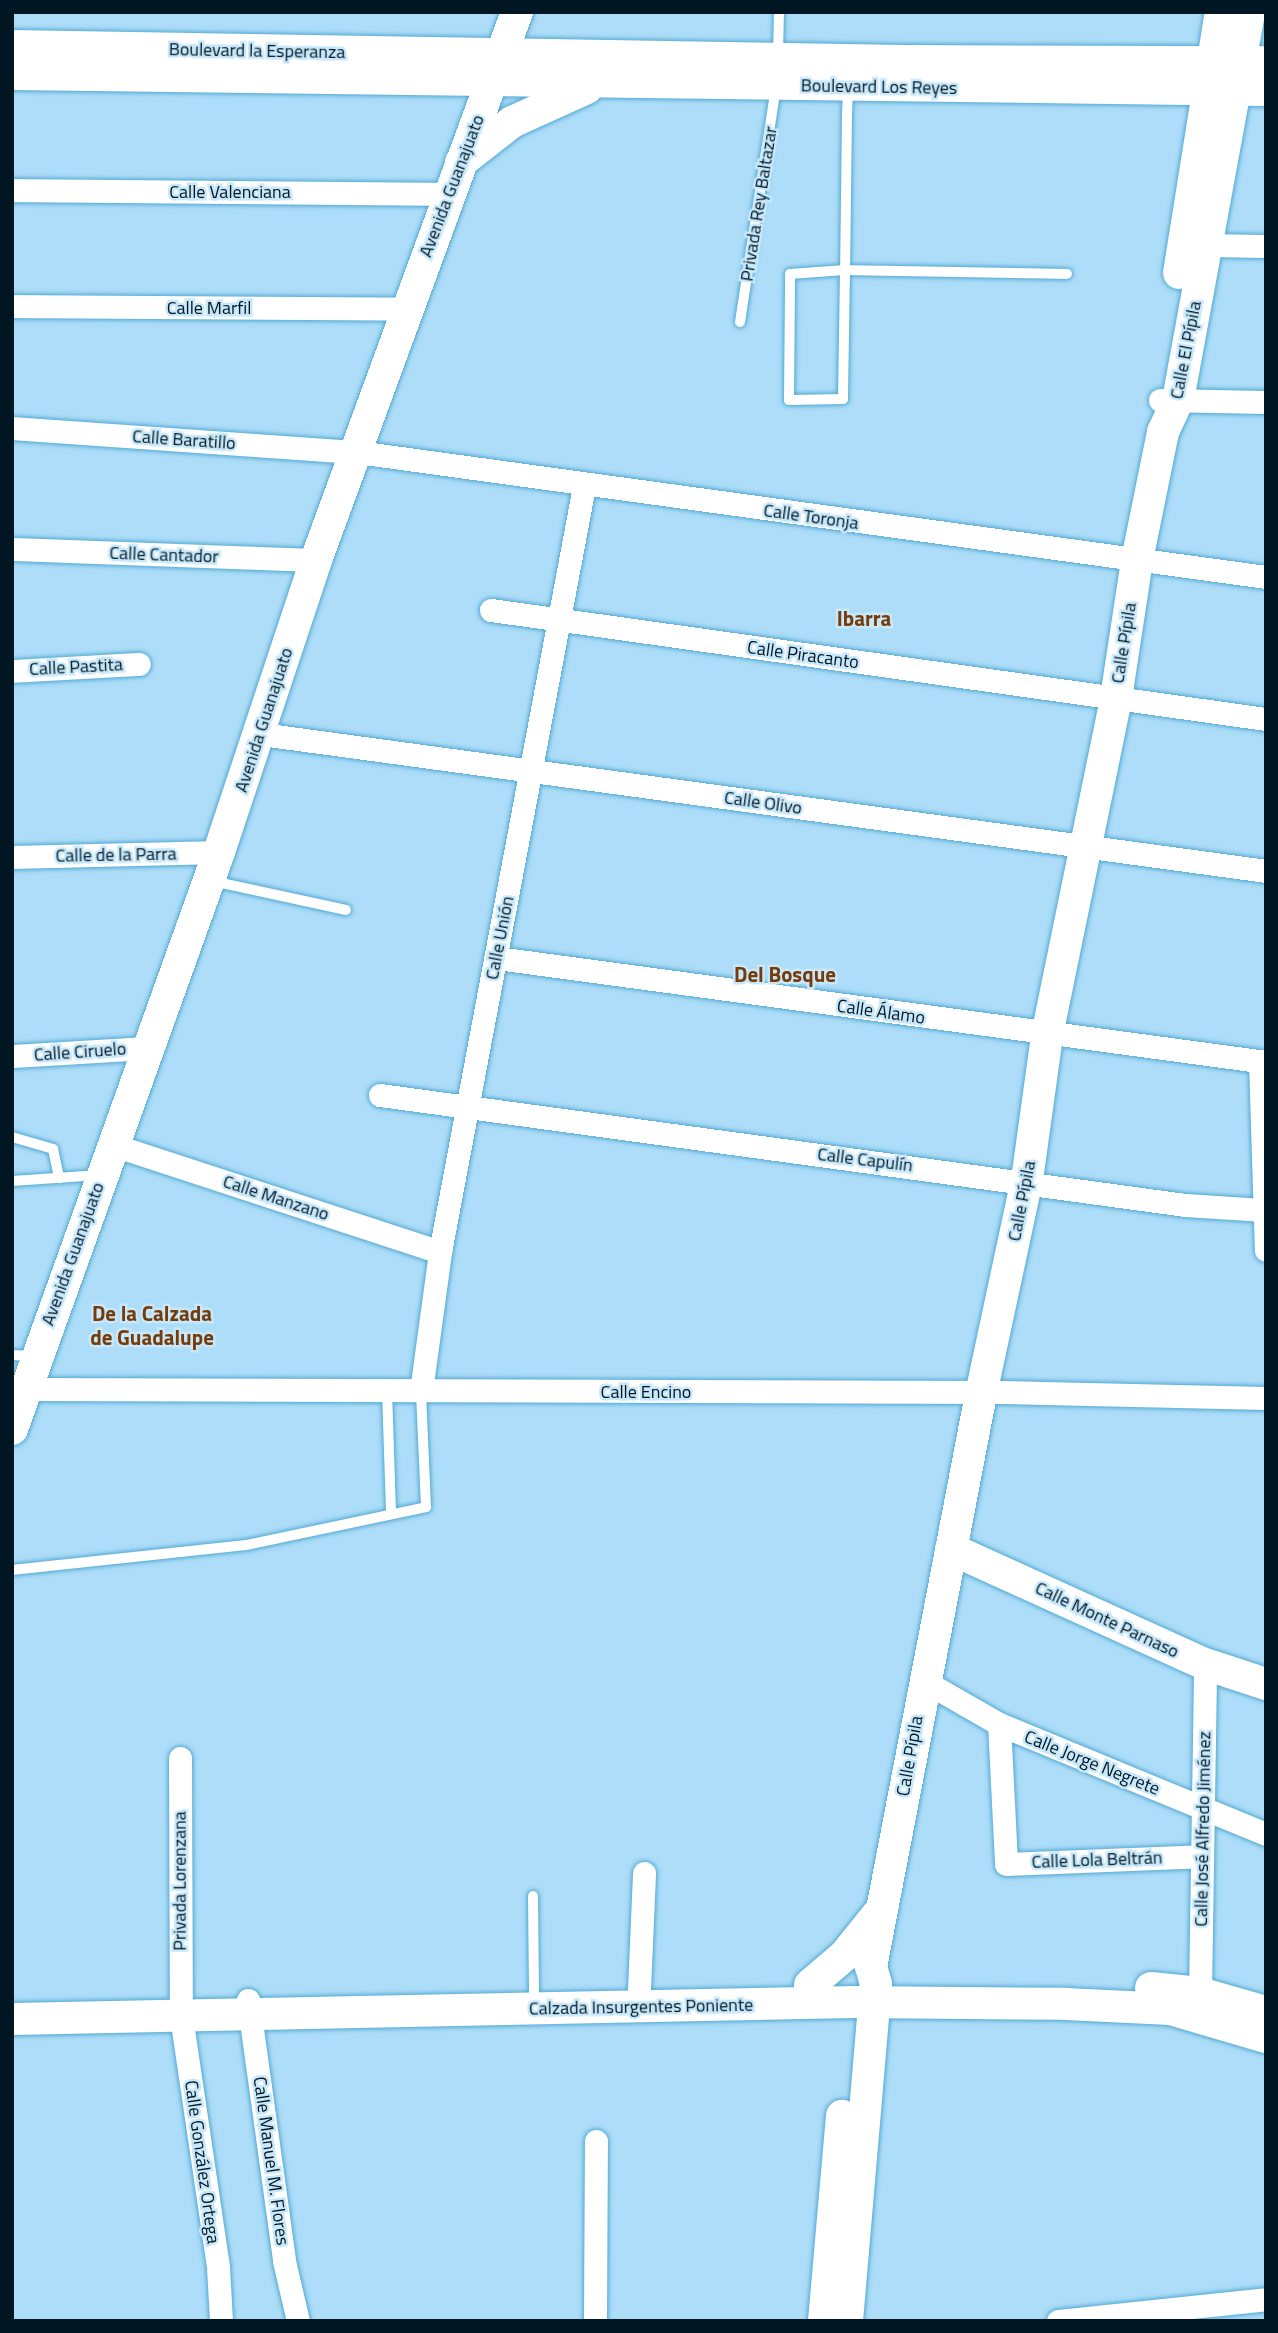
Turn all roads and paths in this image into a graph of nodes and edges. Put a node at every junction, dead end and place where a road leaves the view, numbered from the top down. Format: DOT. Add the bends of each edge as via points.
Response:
graph roads {
  1 [pos="517,12"];
  2 [pos="779,12"];
  3 [pos="1221,12"];
  4 [pos="1249,12"];
  5 [pos="12,46"];
  6 [pos="497,67"];
  7 [pos="777,73"];
  8 [pos="1232,73"];
  9 [pos="12,74"];
  10 [pos="905,74"];
  11 [pos="604,82"];
  12 [pos="848,86"];
  13 [pos="1266,90"];
  14 [pos="460,163"];
  15 [pos="12,190"];
  16 [pos="448,194"];
  17 [pos="1205,245"];
  18 [pos="1266,246"];
  19 [pos="845,270"];
  20 [pos="1068,274"];
  21 [pos="12,306"];
  22 [pos="407,309"];
  23 [pos="740,322"];
  24 [pos="1169,400"];
  25 [pos="1266,402"];
  26 [pos="12,428"];
  27 [pos="1163,432"];
  28 [pos="357,452"];
  29 [pos="584,486"];
  30 [pos="12,549"];
  31 [pos="316,560"];
  32 [pos="1137,560"];
  33 [pos="1266,577"];
  34 [pos="491,610"];
  35 [pos="560,622"];
  36 [pos="139,664"];
  37 [pos="12,671"];
  38 [pos="1116,698"];
  39 [pos="1266,719"];
  40 [pos="261,734"];
  41 [pos="532,771"];
  42 [pos="1083,848"];
  43 [pos="12,857"];
  44 [pos="214,867"];
  45 [pos="1266,871"];
  46 [pos="346,910"];
  47 [pos="497,958"];
  48 [pos="1047,1035"];
  49 [pos="148,1048"];
  50 [pos="12,1056"];
  51 [pos="1263,1061"];
  52 [pos="380,1095"];
  53 [pos="465,1109"];
  54 [pos="12,1137"];
  55 [pos="113,1145"];
  56 [pos="102,1175"];
  57 [pos="59,1178"];
  58 [pos="1027,1180"];
  59 [pos="12,1181"];
  60 [pos="1264,1210"];
  61 [pos="1266,1250"];
  62 [pos="440,1252"];
  63 [pos="24,1356"];
  64 [pos="25,1389"];
  65 [pos="387,1391"];
  66 [pos="421,1391"];
  67 [pos="981,1394"];
  68 [pos="1266,1398"];
  69 [pos="12,1429"];
  70 [pos="391,1514"];
  71 [pos="951,1549"];
  72 [pos="12,1570"];
  73 [pos="1205,1664"];
  74 [pos="924,1681"];
  75 [pos="1266,1684"];
  76 [pos="999,1724"];
  77 [pos="180,1758"];
  78 [pos="1205,1809"];
  79 [pos="1266,1834"];
  80 [pos="1201,1856"];
  81 [pos="644,1873"];
  82 [pos="533,1896"];
  83 [pos="881,1908"];
  84 [pos="810,1985"];
  85 [pos="866,1988"];
  86 [pos="639,1989"];
  87 [pos="534,1993"];
  88 [pos="1200,1993"];
  89 [pos="749,1996"];
  90 [pos="1065,1996"];
  91 [pos="12,2000"];
  92 [pos="249,2008"];
  93 [pos="181,2010"];
  94 [pos="1266,2012"];
  95 [pos="12,2019"];
  96 [pos="1266,2036"];
  97 [pos="596,2141"];
  98 [pos="1266,2299"];
  99 [pos="221,2321"];
  100 [pos="298,2321"];
  101 [pos="596,2321"];
  102 [pos="824,2321"];
  103 [pos="847,2321"];
  104 [pos="1058,2321"];
  1 -- 6 [label="street, Avenida Guanajuato"];
  2 -- 7 [label="lane, Privada Rey Baltazar"];
  3 -- 8 [label="street"];
  4 -- 8 [label="street"];
  5 -- 6 [label="street, Boulevard la Esperanza"];
  6 -- 7 [label="street, Boulevard Los Reyes"];
  6 -- 9 [label="street, Boulevard la Esperanza"];
  6 -- 11 [label="street, Boulevard Los Reyes"];
  6 -- 14 [label="street, Avenida Guanajuato"];
  7 -- 10 [label="street, Boulevard Los Reyes"];
  7 -- 11 [label="street, Boulevard Los Reyes"];
  7 -- 12 [label="street, Boulevard Los Reyes"];
  7 -- 23 [label="lane, Privada Rey Baltazar"];
  8 -- 10 [label="street, Boulevard Los Reyes"];
  8 -- 13 [label="street, Boulevard Los Reyes"];
  8 -- 17 [label="street, Calle El Pípila"];
  8 -- 24 [label="street, Calle El Pípila"];
  10 -- 12 [label="street, Boulevard Los Reyes"];
  11 -- 14 [label="street" via="531,111"];
  12 -- 19 [label="lane"];
  14 -- 16 [label="street, Avenida Guanajuato"];
  15 -- 16 [label="street, Calle Valenciana"];
  16 -- 22 [label="street, Avenida Guanajuato"];
  17 -- 18 [label="street"];
  17 -- 24 [label="street, Calle El Pípila"];
  19 -- 19 [label="lane" via="790,274 789,400 843,399"];
  19 -- 20 [label="lane"];
  21 -- 22 [label="street, Calle Marfil"];
  22 -- 28 [label="street, Avenida Guanajuato"];
  24 -- 25 [label="street"];
  24 -- 27 [label="street, Calle El Pípila"];
  26 -- 28 [label="street, Calle Baratillo"];
  27 -- 32 [label="street, Calle Pípila"];
  28 -- 29 [label="street, Calle Toronja"];
  28 -- 31 [label="street, Avenida Guanajuato"];
  29 -- 32 [label="street, Calle Toronja"];
  29 -- 35 [label="street, Calle Unión"];
  30 -- 31 [label="street, Calle Cantador"];
  31 -- 40 [label="street, Avenida Guanajuato"];
  32 -- 33 [label="street, Calle Toronja"];
  32 -- 38 [label="street, Calle Pípila"];
  34 -- 35 [label="street, Calle Piracanto"];
  35 -- 38 [label="street, Calle Piracanto"];
  35 -- 41 [label="street, Calle Unión"];
  36 -- 37 [label="street, Calle Pastita"];
  38 -- 39 [label="street, Calle Piracanto"];
  38 -- 42 [label="street, Calle Pípila"];
  40 -- 41 [label="street, Calle Olivo"];
  40 -- 44 [label="street, Avenida Guanajuato"];
  41 -- 42 [label="street, Calle Olivo"];
  41 -- 47 [label="street, Calle Unión"];
  42 -- 45 [label="street, Calle Olivo"];
  42 -- 48 [label="street, Calle Pípila"];
  43 -- 44 [label="street, Calle de la Parra"];
  44 -- 46 [label="lane"];
  44 -- 49 [label="street, Avenida Guanajuato"];
  47 -- 48 [label="street, Calle Álamo"];
  47 -- 53 [label="street, Calle Unión"];
  48 -- 51 [label="street, Calle Álamo"];
  48 -- 58 [label="street, Calle Pípila"];
  49 -- 50 [label="street, Calle Ciruelo"];
  49 -- 55 [label="street, Avenida Guanajuato"];
  51 -- 60 [label="street"];
  52 -- 53 [label="street, Calle Capulín"];
  53 -- 58 [label="street, Calle Capulín"];
  53 -- 62 [label="street, Calle Unión"];
  54 -- 57 [label="lane" via="53,1149"];
  55 -- 56 [label="street, Avenida Guanajuato"];
  55 -- 62 [label="street, Calle Manzano"];
  56 -- 57 [label="lane"];
  56 -- 63 [label="street, Avenida Guanajuato"];
  57 -- 59 [label="lane"];
  58 -- 60 [label="street, Calle Capulín" via="1185,1205"];
  58 -- 67 [label="street, Calle Pípila"];
  60 -- 61 [label="street"];
  62 -- 66 [label="street, Calle Unión"];
  63 -- 64 [label="street, Avenida Guanajuato"];
  64 -- 65 [label="street, Calle Encino"];
  64 -- 69 [label="street, Avenida Guanajuato"];
  65 -- 66 [label="street, Calle Encino"];
  65 -- 70 [label="lane"];
  66 -- 67 [label="street, Calle Encino"];
  66 -- 70 [label="lane" via="426,1507"];
  67 -- 68 [label="street, Calle Encino"];
  67 -- 71 [label="street, Calle Pípila"];
  70 -- 72 [label="lane" via="246,1545"];
  71 -- 73 [label="street, Calle Monte Parnaso"];
  71 -- 74 [label="street, Calle Pípila"];
  73 -- 75 [label="street, Calle Monte Parnaso"];
  73 -- 78 [label="street, Calle José Alfredo Jiménez"];
  74 -- 76 [label="street, Calle Jorge Negrete"];
  74 -- 83 [label="street, Calle Pípila"];
  76 -- 78 [label="street, Calle Jorge Negrete"];
  76 -- 80 [label="street, Calle Lola Beltrán" via="1006,1864"];
  77 -- 93 [label="street, Privada Lorenzana"];
  78 -- 79 [label="street, Calle Jorge Negrete"];
  78 -- 80 [label="street, Calle José Alfredo Jiménez"];
  80 -- 88 [label="street, Calle José Alfredo Jiménez"];
  81 -- 86 [label="street"];
  82 -- 87 [label="lane"];
  83 -- 84 [label="street" via="852,1948"];
  83 -- 85 [label="street, Calle Pípila"];
  84 -- 85 [label="street, Calzada Insurgentes Poniente"];
  84 -- 89 [label="street, Calzada Insurgentes Poniente"];
  85 -- 89 [label="street, Calzada Insurgentes Poniente"];
  85 -- 90 [label="street, Calzada Insurgentes Poniente"];
  85 -- 102 [label="street, Calle Pípila"];
  85 -- 103 [label="street, Calle Pípila"];
  86 -- 87 [label="street, Calzada Insurgentes Poniente"];
  86 -- 89 [label="street, Calzada Insurgentes Poniente"];
  87 -- 92 [label="street, Calzada Insurgentes Poniente"];
  88 -- 90 [label="street, Calzada Insurgentes Poniente" via="1155,1988"];
  88 -- 94 [label="street, Calzada Insurgentes Poniente"];
  89 -- 92 [label="street, Calzada Insurgentes Poniente"];
  90 -- 96 [label="street, Calzada Insurgentes Poniente" via="1170,2009"];
  91 -- 93 [label="street, Calzada Insurgentes Poniente"];
  92 -- 93 [label="street, Calzada Insurgentes Poniente"];
  92 -- 100 [label="street, Calle Manuel M. Flores" via="284,2261"];
  93 -- 95 [label="street, Calzada Insurgentes Poniente"];
  93 -- 99 [label="street, Calle González Ortega" via="218,2267"];
  97 -- 101 [label="street"];
  98 -- 104 [label="street"];
}
